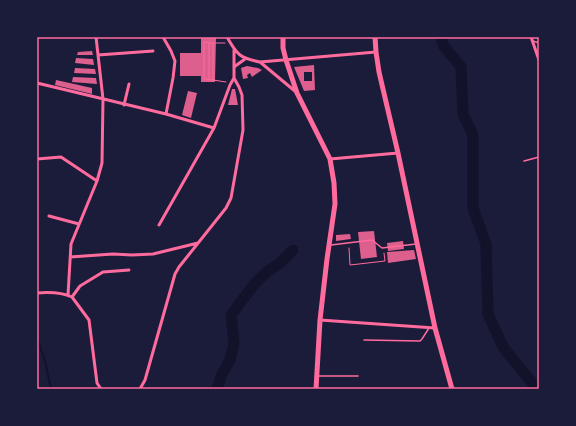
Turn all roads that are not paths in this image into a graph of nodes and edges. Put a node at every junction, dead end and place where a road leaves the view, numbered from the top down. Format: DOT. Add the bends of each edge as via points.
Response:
graph roads {
  1 [pos="96,37"];
  2 [pos="164,37"];
  3 [pos="227,37"];
  4 [pos="283,37"];
  5 [pos="375,37"];
  6 [pos="531,37"];
  7 [pos="533,41"];
  8 [pos="539,43"];
  9 [pos="234,50"];
  10 [pos="153,51"];
  11 [pos="376,52"];
  12 [pos="98,55"];
  13 [pos="245,59"];
  14 [pos="286,60"];
  15 [pos="539,60"];
  16 [pos="260,62"];
  17 [pos="233,68"];
  18 [pos="234,78"];
  19 [pos="37,83"];
  20 [pos="128,84"];
  21 [pos="297,93"];
  22 [pos="104,99"];
  23 [pos="124,104"];
  24 [pos="166,114"];
  25 [pos="214,128"];
  26 [pos="398,153"];
  27 [pos="539,157"];
  28 [pos="37,159"];
  29 [pos="330,159"];
  30 [pos="524,161"];
  31 [pos="97,181"];
  32 [pos="49,216"];
  33 [pos="79,224"];
  34 [pos="159,225"];
  35 [pos="198,243"];
  36 [pos="416,244"];
  37 [pos="329,245"];
  38 [pos="70,257"];
  39 [pos="129,270"];
  40 [pos="37,293"];
  41 [pos="70,296"];
  42 [pos="320,320"];
  43 [pos="432,328"];
  44 [pos="364,340"];
  45 [pos="317,376"];
  46 [pos="358,376"];
  47 [pos="101,389"];
  48 [pos="140,389"];
  49 [pos="316,389"];
  50 [pos="452,389"];
  1 -- 12 [label="street"];
  2 -- 24 [label="street" via="175,61"];
  3 -- 9 [label="street"];
  4 -- 14 [label="main road"];
  5 -- 11 [label="main road"];
  6 -- 7 [label="street"];
  7 -- 8 [label="lane"];
  7 -- 15 [label="street"];
  9 -- 13 [label="street"];
  9 -- 17 [label="street"];
  10 -- 12 [label="street"];
  11 -- 14 [label="street"];
  11 -- 26 [label="main road"];
  12 -- 22 [label="street"];
  13 -- 16 [label="street"];
  13 -- 17 [label="street"];
  14 -- 16 [label="street"];
  14 -- 21 [label="main road"];
  16 -- 21 [label="street"];
  17 -- 18 [label="street"];
  18 -- 25 [label="street"];
  18 -- 35 [label="street" via="242,95 244,130 231,198"];
  19 -- 22 [label="street"];
  20 -- 23 [label="street"];
  21 -- 29 [label="main road"];
  22 -- 23 [label="street"];
  22 -- 31 [label="street" via="102,163"];
  23 -- 24 [label="street"];
  24 -- 25 [label="street"];
  25 -- 34 [label="street"];
  26 -- 29 [label="street"];
  26 -- 36 [label="main road"];
  27 -- 30 [label="lane"];
  28 -- 31 [label="street" via="60,157"];
  29 -- 37 [label="main road" via="335,204"];
  31 -- 33 [label="street"];
  32 -- 33 [label="street"];
  33 -- 38 [label="street" via="71,244"];
  35 -- 38 [label="street" via="153,254"];
  35 -- 48 [label="street" via="175,274 145,380"];
  36 -- 37 [label="lane" via="382,248 372,240"];
  36 -- 43 [label="main road"];
  37 -- 42 [label="main road"];
  38 -- 41 [label="street"];
  39 -- 41 [label="street" via="103,272 80,286"];
  40 -- 41 [label="street" via="49,292"];
  41 -- 47 [label="street" via="89,320 97,382"];
  42 -- 43 [label="street"];
  42 -- 45 [label="main road"];
  43 -- 44 [label="lane" via="420,341"];
  43 -- 50 [label="main road"];
  45 -- 46 [label="lane"];
  45 -- 49 [label="main road"];
}
